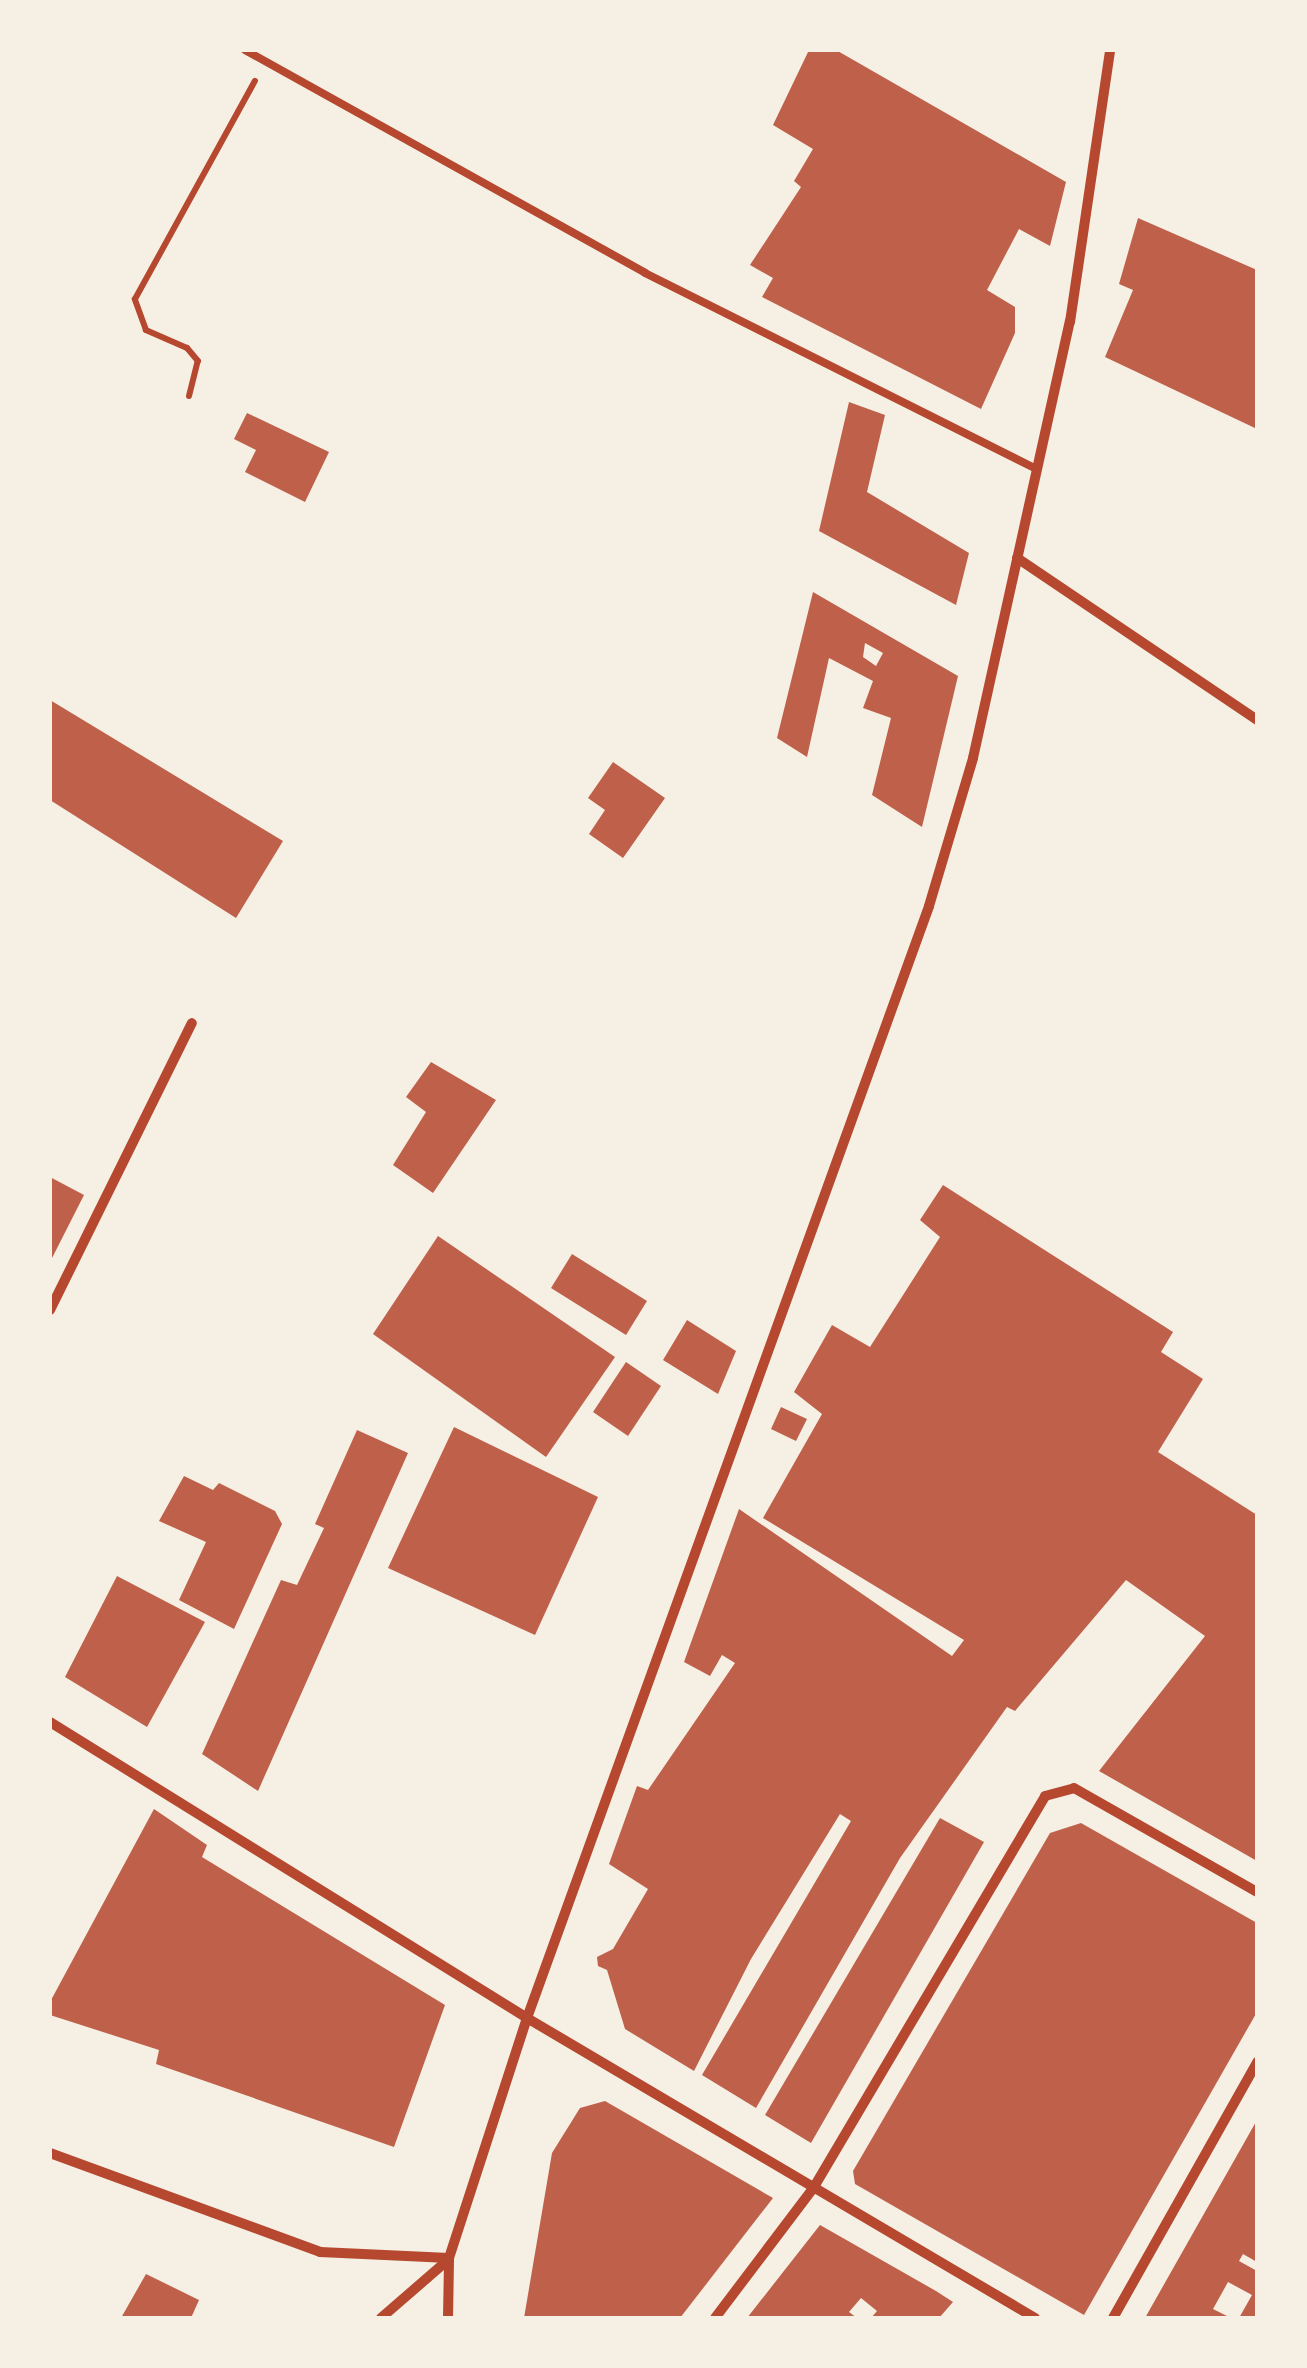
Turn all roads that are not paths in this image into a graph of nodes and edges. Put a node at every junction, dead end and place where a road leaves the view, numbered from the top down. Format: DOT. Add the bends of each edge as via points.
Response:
graph roads {
  1 [pos="245,50"];
  2 [pos="1110,50"];
  3 [pos="1034,468"];
  4 [pos="1017,558"];
  5 [pos="1257,720"];
  6 [pos="192,1022"];
  7 [pos="50,1310"];
  8 [pos="50,1722"];
  9 [pos="1257,1892"];
  10 [pos="527,2018"];
  11 [pos="1257,2062"];
  12 [pos="50,2154"];
  13 [pos="814,2187"];
  14 [pos="449,2258"];
  15 [pos="381,2318"];
  16 [pos="448,2318"];
  17 [pos="715,2318"];
  18 [pos="1035,2318"];
  19 [pos="1113,2318"];
  1 -- 3 [label="lane" via="645,272"];
  2 -- 3 [label="street" via="1070,322"];
  3 -- 4 [label="street"];
  4 -- 5 [label="street"];
  4 -- 10 [label="street" via="972,758 929,906"];
  6 -- 7 [label="street"];
  8 -- 10 [label="street"];
  9 -- 13 [label="street" via="1074,1788 1044,1796"];
  10 -- 13 [label="street"];
  10 -- 14 [label="street"];
  11 -- 19 [label="street"];
  12 -- 14 [label="street" via="320,2252"];
  13 -- 17 [label="street"];
  13 -- 18 [label="street"];
  14 -- 15 [label="street"];
  14 -- 16 [label="street"];
}
